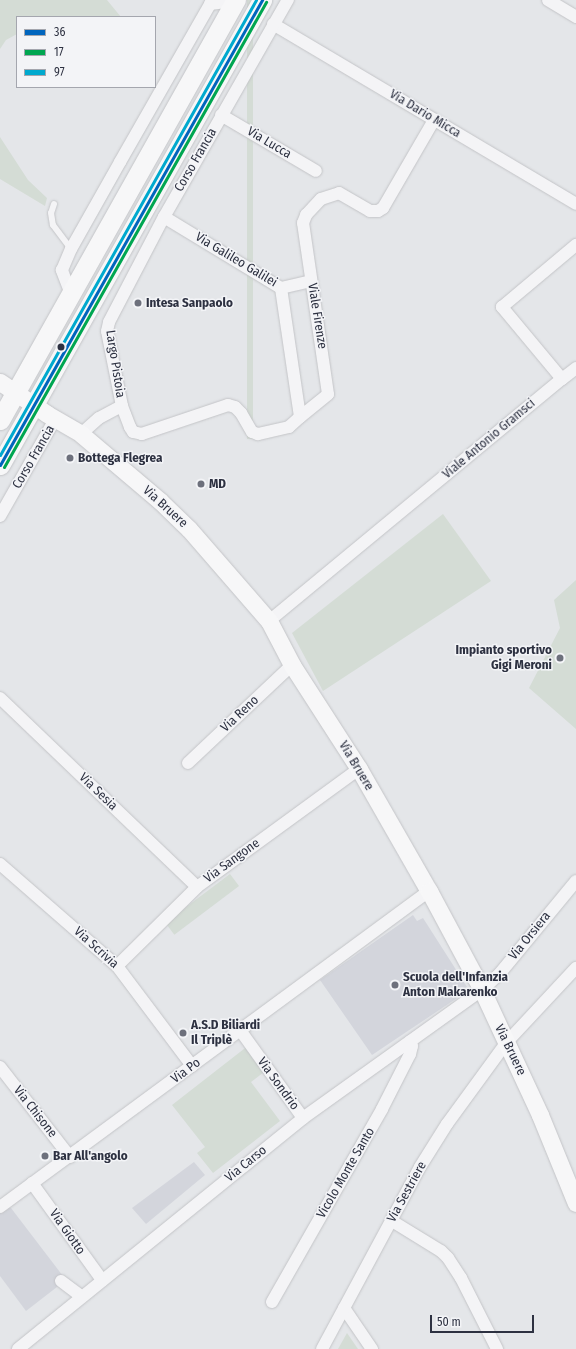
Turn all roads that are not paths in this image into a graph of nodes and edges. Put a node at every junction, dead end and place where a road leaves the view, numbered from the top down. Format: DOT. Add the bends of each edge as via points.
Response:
graph roads {
  1 [pos="262,0"];
  2 [pos="288,0"];
  3 [pos="548,0"];
  4 [pos="236,1"];
  5 [pos="576,17"];
  6 [pos="273,24"];
  7 [pos="222,115"];
  8 [pos="434,120"];
  9 [pos="316,171"];
  10 [pos="54,204"];
  11 [pos="576,204"];
  12 [pos="164,217"];
  13 [pos="576,245"];
  14 [pos="71,249"];
  15 [pos="311,281"];
  16 [pos="280,288"];
  17 [pos="71,294"];
  18 [pos="109,322"];
  19 [pos="576,368"];
  20 [pos="562,379"];
  21 [pos="0,382"];
  22 [pos="15,393"];
  23 [pos="34,405"];
  24 [pos="122,406"];
  25 [pos="300,417"];
  26 [pos="55,419"];
  27 [pos="0,420"];
  28 [pos="81,434"];
  29 [pos="138,434"];
  30 [pos="0,465"];
  31 [pos="0,516"];
  32 [pos="269,621"];
  33 [pos="292,665"];
  34 [pos="0,698"];
  35 [pos="188,764"];
  36 [pos="359,769"];
  37 [pos="0,864"];
  38 [pos="576,881"];
  39 [pos="197,887"];
  40 [pos="429,891"];
  41 [pos="117,966"];
  42 [pos="576,968"];
  43 [pos="482,990"];
  44 [pos="240,1030"];
  45 [pos="410,1041"];
  46 [pos="506,1043"];
  47 [pos="192,1066"];
  48 [pos="0,1067"];
  49 [pos="303,1118"];
  50 [pos="70,1157"];
  51 [pos="32,1183"];
  52 [pos="576,1203"];
  53 [pos="0,1207"];
  54 [pos="392,1221"];
  55 [pos="102,1280"];
  56 [pos="61,1281"];
  57 [pos="82,1297"];
  58 [pos="272,1302"];
  59 [pos="344,1308"];
  60 [pos="18,1349"];
  61 [pos="322,1349"];
  62 [pos="372,1349"];
  63 [pos="497,1349"];
  1 -- 23 [label="main road, Corso Francia"];
  2 -- 6 [label="street, Corso Francia"];
  3 -- 5 [label="street"];
  4 -- 14 [label="street" via="210,4"];
  4 -- 17 [label="main road"];
  6 -- 7 [label="street, Corso Francia"];
  6 -- 8 [label="street, Via Dario Micca"];
  7 -- 9 [label="street, Via Lucca"];
  7 -- 12 [label="street, Corso Francia"];
  8 -- 11 [label="street, Via Dario Micca"];
  8 -- 15 [label="street, Viale Firenze" via="383,208 370,211 339,193 321,200 306,215 303,223"];
  10 -- 14 [label="lane" via="51,213 53,225"];
  12 -- 16 [label="street, Via Galileo Galilei"];
  12 -- 18 [label="street, Corso Francia"];
  13 -- 20 [label="street" via="502,307"];
  14 -- 17 [label="street" via="62,270"];
  15 -- 16 [label="street, Via Galileo Galilei"];
  15 -- 25 [label="street, Viale Firenze" via="328,394"];
  16 -- 25 [label="street"];
  17 -- 22 [label="main road"];
  18 -- 24 [label="street, Largo Pistoia" via="107,331"];
  19 -- 20 [label="street"];
  20 -- 32 [label="street, Viale Antonio Gramsci"];
  21 -- 22 [label="street, Via Bruere"];
  22 -- 23 [label="street, Via Bruere"];
  22 -- 27 [label="main road"];
  23 -- 26 [label="street, Via Bruere"];
  23 -- 30 [label="main road, Corso Francia"];
  24 -- 28 [label="street, Largo Pistoia" via="99,418"];
  24 -- 29 [label="street, Largo Pistoia" via="130,427"];
  25 -- 29 [label="street, Viale Firenze" via="288,427 258,434 252,432 241,412 228,405"];
  26 -- 28 [label="street, Via Bruere"];
  26 -- 31 [label="street, Corso Francia"];
  28 -- 32 [label="street, Via Bruere" via="189,529"];
  32 -- 33 [label="street, Via Bruere"];
  33 -- 35 [label="street, Via Reno"];
  33 -- 36 [label="street, Via Bruere"];
  34 -- 39 [label="street, Via Sesia"];
  36 -- 39 [label="street, Via Sangone"];
  36 -- 40 [label="street, Via Bruere"];
  37 -- 41 [label="street, Via Scrivia"];
  38 -- 43 [label="street, Via Orsiera" via="501,972"];
  39 -- 41 [label="street, Via Sangone"];
  40 -- 43 [label="street, Via Bruere"];
  40 -- 44 [label="street, Via Po"];
  41 -- 47 [label="street, Via Scrivia"];
  42 -- 46 [label="street, Via Sestriere"];
  43 -- 45 [label="street, Via Carso"];
  43 -- 46 [label="street, Via Bruere"];
  44 -- 47 [label="street, Via Po"];
  44 -- 49 [label="street, Via Sondrio"];
  45 -- 49 [label="street, Via Carso"];
  45 -- 58 [label="street, Vicolo Monte Santo" via="410,1054 382,1109"];
  46 -- 52 [label="street, Via Bruere" via="546,1128"];
  46 -- 54 [label="street, Via Sestriere" via="447,1124 420,1167"];
  47 -- 50 [label="street, Via Po"];
  48 -- 50 [label="street, Via Chisone"];
  49 -- 55 [label="street, Via Carso"];
  50 -- 51 [label="street, Via Po"];
  51 -- 53 [label="street, Via Po"];
  51 -- 55 [label="street, Via Giotto"];
  54 -- 59 [label="street, Via Sestriere"];
  54 -- 63 [label="street" via="448,1258"];
  55 -- 57 [label="street, Via Carso"];
  56 -- 57 [label="street"];
  57 -- 60 [label="street, Via Carso"];
  59 -- 61 [label="street, Via Sestriere"];
  59 -- 62 [label="street"];
}
